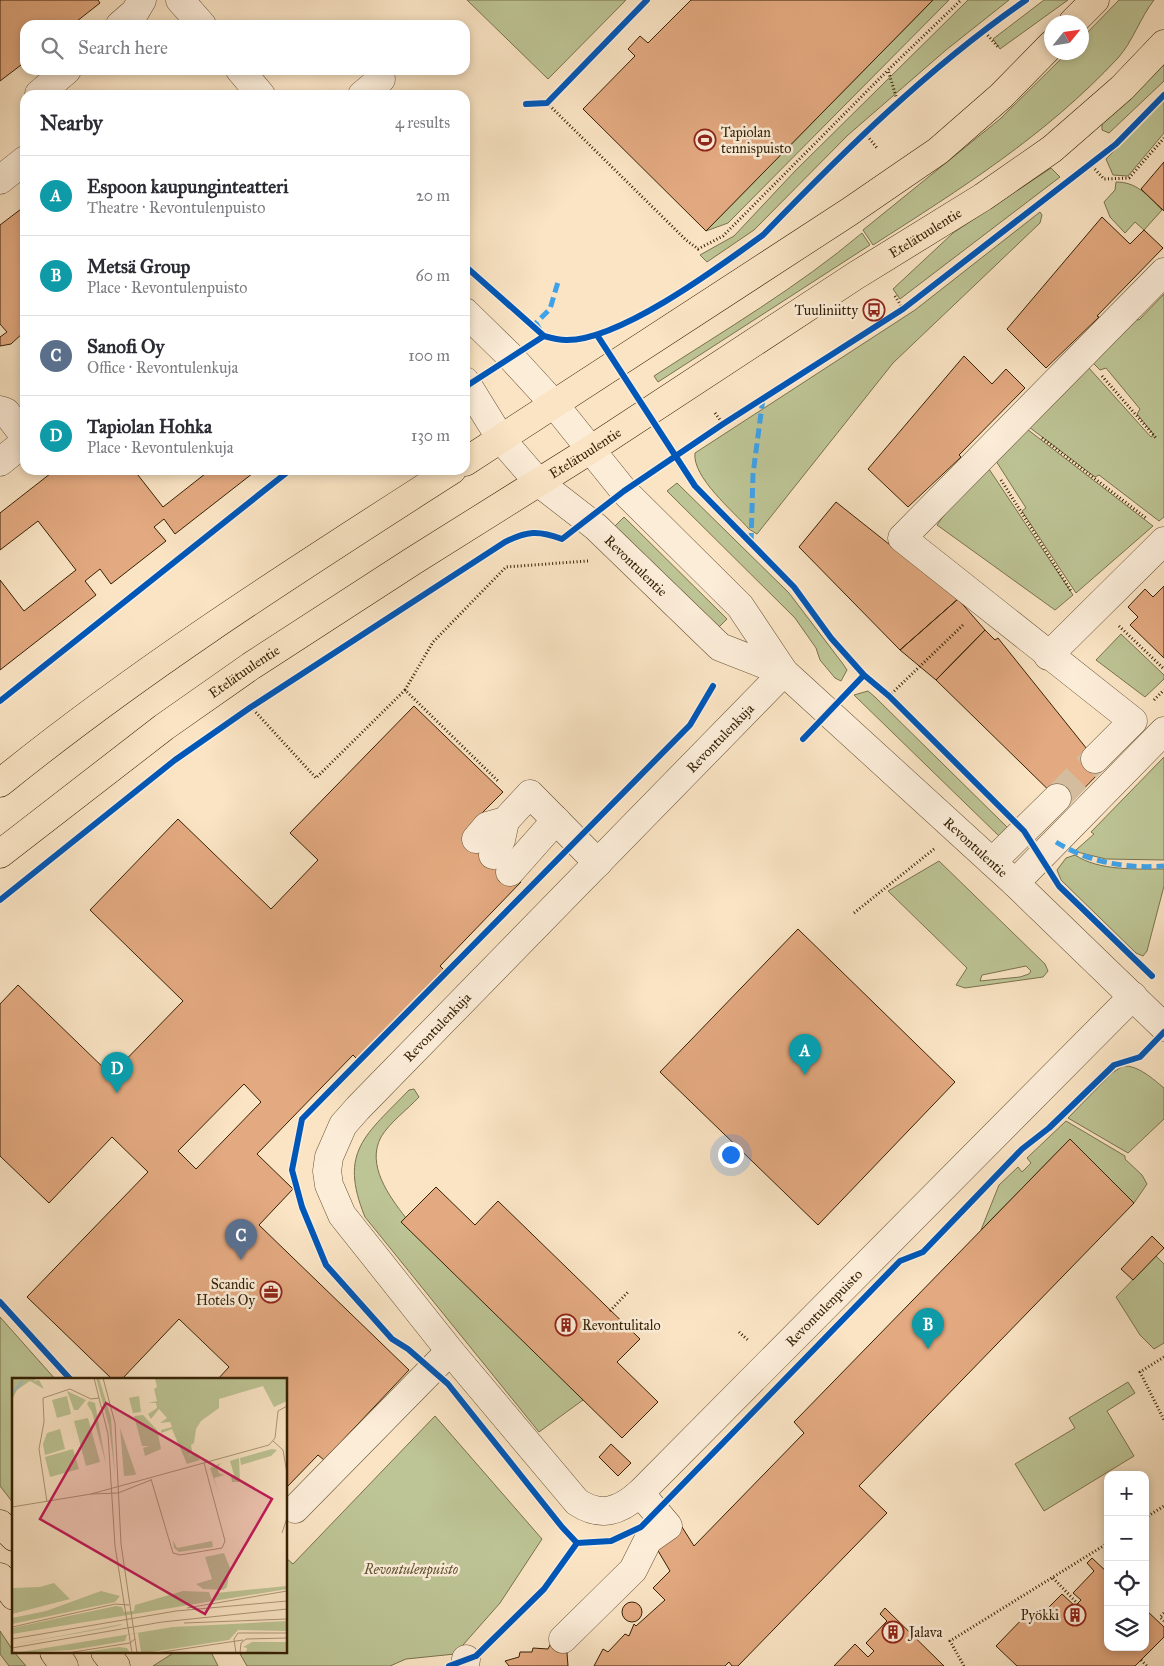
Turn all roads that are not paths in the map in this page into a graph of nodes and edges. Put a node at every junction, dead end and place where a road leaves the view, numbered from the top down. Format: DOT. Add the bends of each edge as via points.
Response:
graph roads {
  1 [pos="142,0"];
  2 [pos="180,0"];
  3 [pos="1095,0"];
  4 [pos="1080,15"];
  5 [pos="126,20"];
  6 [pos="198,20"];
  7 [pos="1164,44"];
  8 [pos="1044,52"];
  9 [pos="61,75"];
  10 [pos="244,75"];
  11 [pos="44,90"];
  12 [pos="257,90"];
  13 [pos="20,164"];
  14 [pos="0,180"];
  15 [pos="1164,272"];
  16 [pos="470,317"];
  17 [pos="470,389"];
  18 [pos="554,404"];
  19 [pos="10,406"];
  20 [pos="20,427"];
  21 [pos="502,439"];
  22 [pos="20,446"];
  23 [pos="590,450"];
  24 [pos="470,459"];
  25 [pos="0,462"];
  26 [pos="444,475"];
  27 [pos="538,482"];
  28 [pos="1156,530"];
  29 [pos="1048,656"];
  30 [pos="784,672"];
  31 [pos="1164,731"];
  32 [pos="1095,759"];
  33 [pos="0,783"];
  34 [pos="1057,798"];
  35 [pos="556,820"];
  36 [pos="0,854"];
  37 [pos="992,862"];
  38 [pos="598,863"];
  39 [pos="1015,883"];
  40 [pos="1133,996"];
  41 [pos="1164,1026"];
  42 [pos="450,1351"];
  43 [pos="508,1420"];
  44 [pos="640,1493"];
  45 [pos="295,1509"];
  46 [pos="0,1524"];
  47 [pos="12,1535"];
  48 [pos="0,1577"];
  49 [pos="12,1593"];
  50 [pos="563,1639"];
  51 [pos="55,1654"];
  52 [pos="107,1654"];
  53 [pos="64,1666"];
  54 [pos="116,1666"];
  1 -- 5 [label="street"];
  2 -- 6 [label="street"];
  3 -- 4 [label="main road"];
  7 -- 23 [label="main road, Etelätuulentie" via="1122,88 1052,148 983,197 855,276"];
  8 -- 18 [label="main road" via="1001,96 916,166"];
  9 -- 11 [label="street"];
  10 -- 12 [label="street"];
  13 -- 14 [label="street"];
  15 -- 29 [label="street" via="902,538"];
  16 -- 18 [label="street, Revontulentie"];
  17 -- 21 [label="street, Revontulentie"];
  18 -- 21 [label="main road"];
  18 -- 23 [label="street, Revontulentie"];
  19 -- 20 [label="street"];
  21 -- 24 [label="main road"];
  21 -- 27 [label="street, Revontulentie"];
  22 -- 25 [label="street"];
  23 -- 27 [label="main road, Etelätuulentie"];
  23 -- 30 [label="street, Revontulentie" via="624,491 740,606"];
  26 -- 33 [label="main road" via="258,595 121,690"];
  27 -- 30 [label="street, Revontulentie" via="596,527 720,647"];
  27 -- 36 [label="main road, Etelätuulentie" via="250,666"];
  28 -- 29 [label="street" via="1088,617"];
  29 -- 32 [label="street" via="1133,721"];
  30 -- 37 [label="street, Revontulentie"];
  30 -- 38 [label="street, Revontulenkuja"];
  31 -- 39 [label="street"];
  34 -- 37 [label="street"];
  35 -- 35 [label="street" via="530,794 512,812 487,826 493,855"];
  35 -- 38 [label="street"];
  37 -- 39 [label="street, Revontulentie"];
  38 -- 42 [label="street, Revontulenkuja" via="358,1108 343,1125 328,1157 329,1185 342,1215"];
  39 -- 40 [label="street, Revontulentie"];
  40 -- 41 [label="street, Revontulentie"];
  40 -- 44 [label="street, Revontulenpuisto"];
  42 -- 43 [label="street, Revontulenkuja"];
  42 -- 45 [label="street"];
  43 -- 44 [label="street, Revontulenpuisto" via="573,1498 586,1508 597,1512 619,1509"];
  44 -- 50 [label="street" via="668,1526 648,1540 633,1570"];
  46 -- 47 [label="main road"];
  48 -- 49 [label="main road"];
  51 -- 53 [label="main road"];
  52 -- 54 [label="main road"];
}
